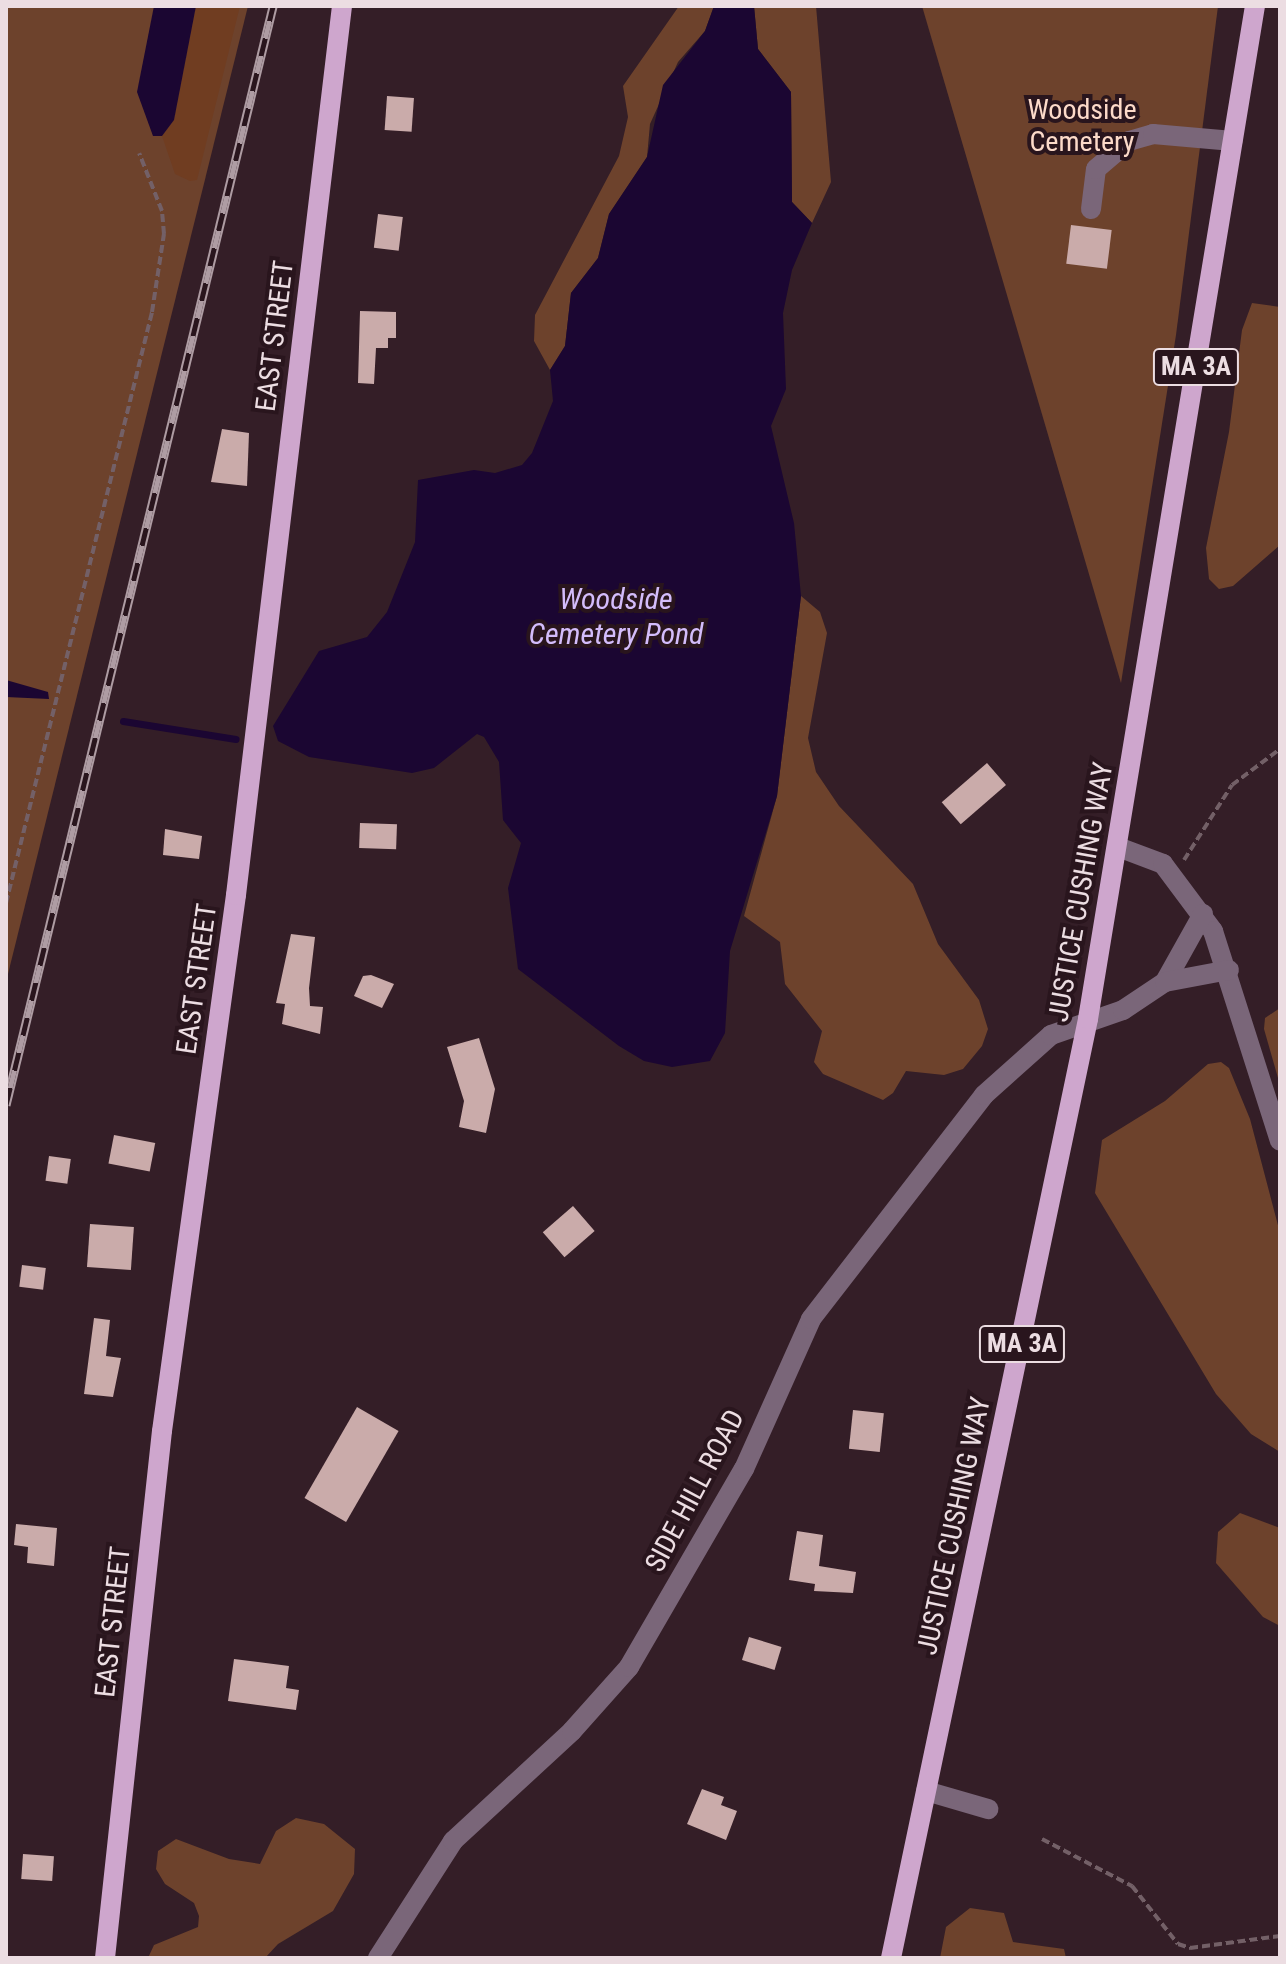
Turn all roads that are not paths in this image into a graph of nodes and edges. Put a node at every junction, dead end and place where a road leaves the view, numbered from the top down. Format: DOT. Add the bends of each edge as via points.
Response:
graph roads {
  1 [pos="342,6"];
  2 [pos="1255,6"];
  3 [pos="1233,141"];
  4 [pos="1091,209"];
  5 [pos="1118,847"];
  6 [pos="1203,914"];
  7 [pos="1229,970"];
  8 [pos="1165,982"];
  9 [pos="1088,1019"];
  10 [pos="1280,1141"];
  11 [pos="926,1791"];
  12 [pos="988,1809"];
  13 [pos="105,1958"];
  14 [pos="378,1958"];
  15 [pos="891,1958"];
  1 -- 13 [label="main road, EAST STREET" via="236,895 162,1431"];
  2 -- 3 [label="main road, MA 3A"];
  3 -- 4 [label="street" via="1153,134 1129,141 1096,169"];
  3 -- 5 [label="main road, JUSTICE CUSHING WAY / MA 3A"];
  5 -- 6 [label="street" via="1151,857 1174,874"];
  5 -- 9 [label="main road, JUSTICE CUSHING WAY / MA 3A"];
  6 -- 7 [label="street"];
  6 -- 8 [label="street"];
  7 -- 8 [label="street"];
  7 -- 10 [label="street"];
  8 -- 9 [label="street, SIDE HILL ROAD" via="1123,1010"];
  9 -- 11 [label="main road, JUSTICE CUSHING WAY / MA 3A"];
  9 -- 14 [label="street, SIDE HILL ROAD" via="1051,1035 999,1078 823,1302 795,1346 744,1469 629,1667 572,1731 453,1841"];
  11 -- 12 [label="street"];
  11 -- 15 [label="main road, JUSTICE CUSHING WAY / MA 3A"];
}
